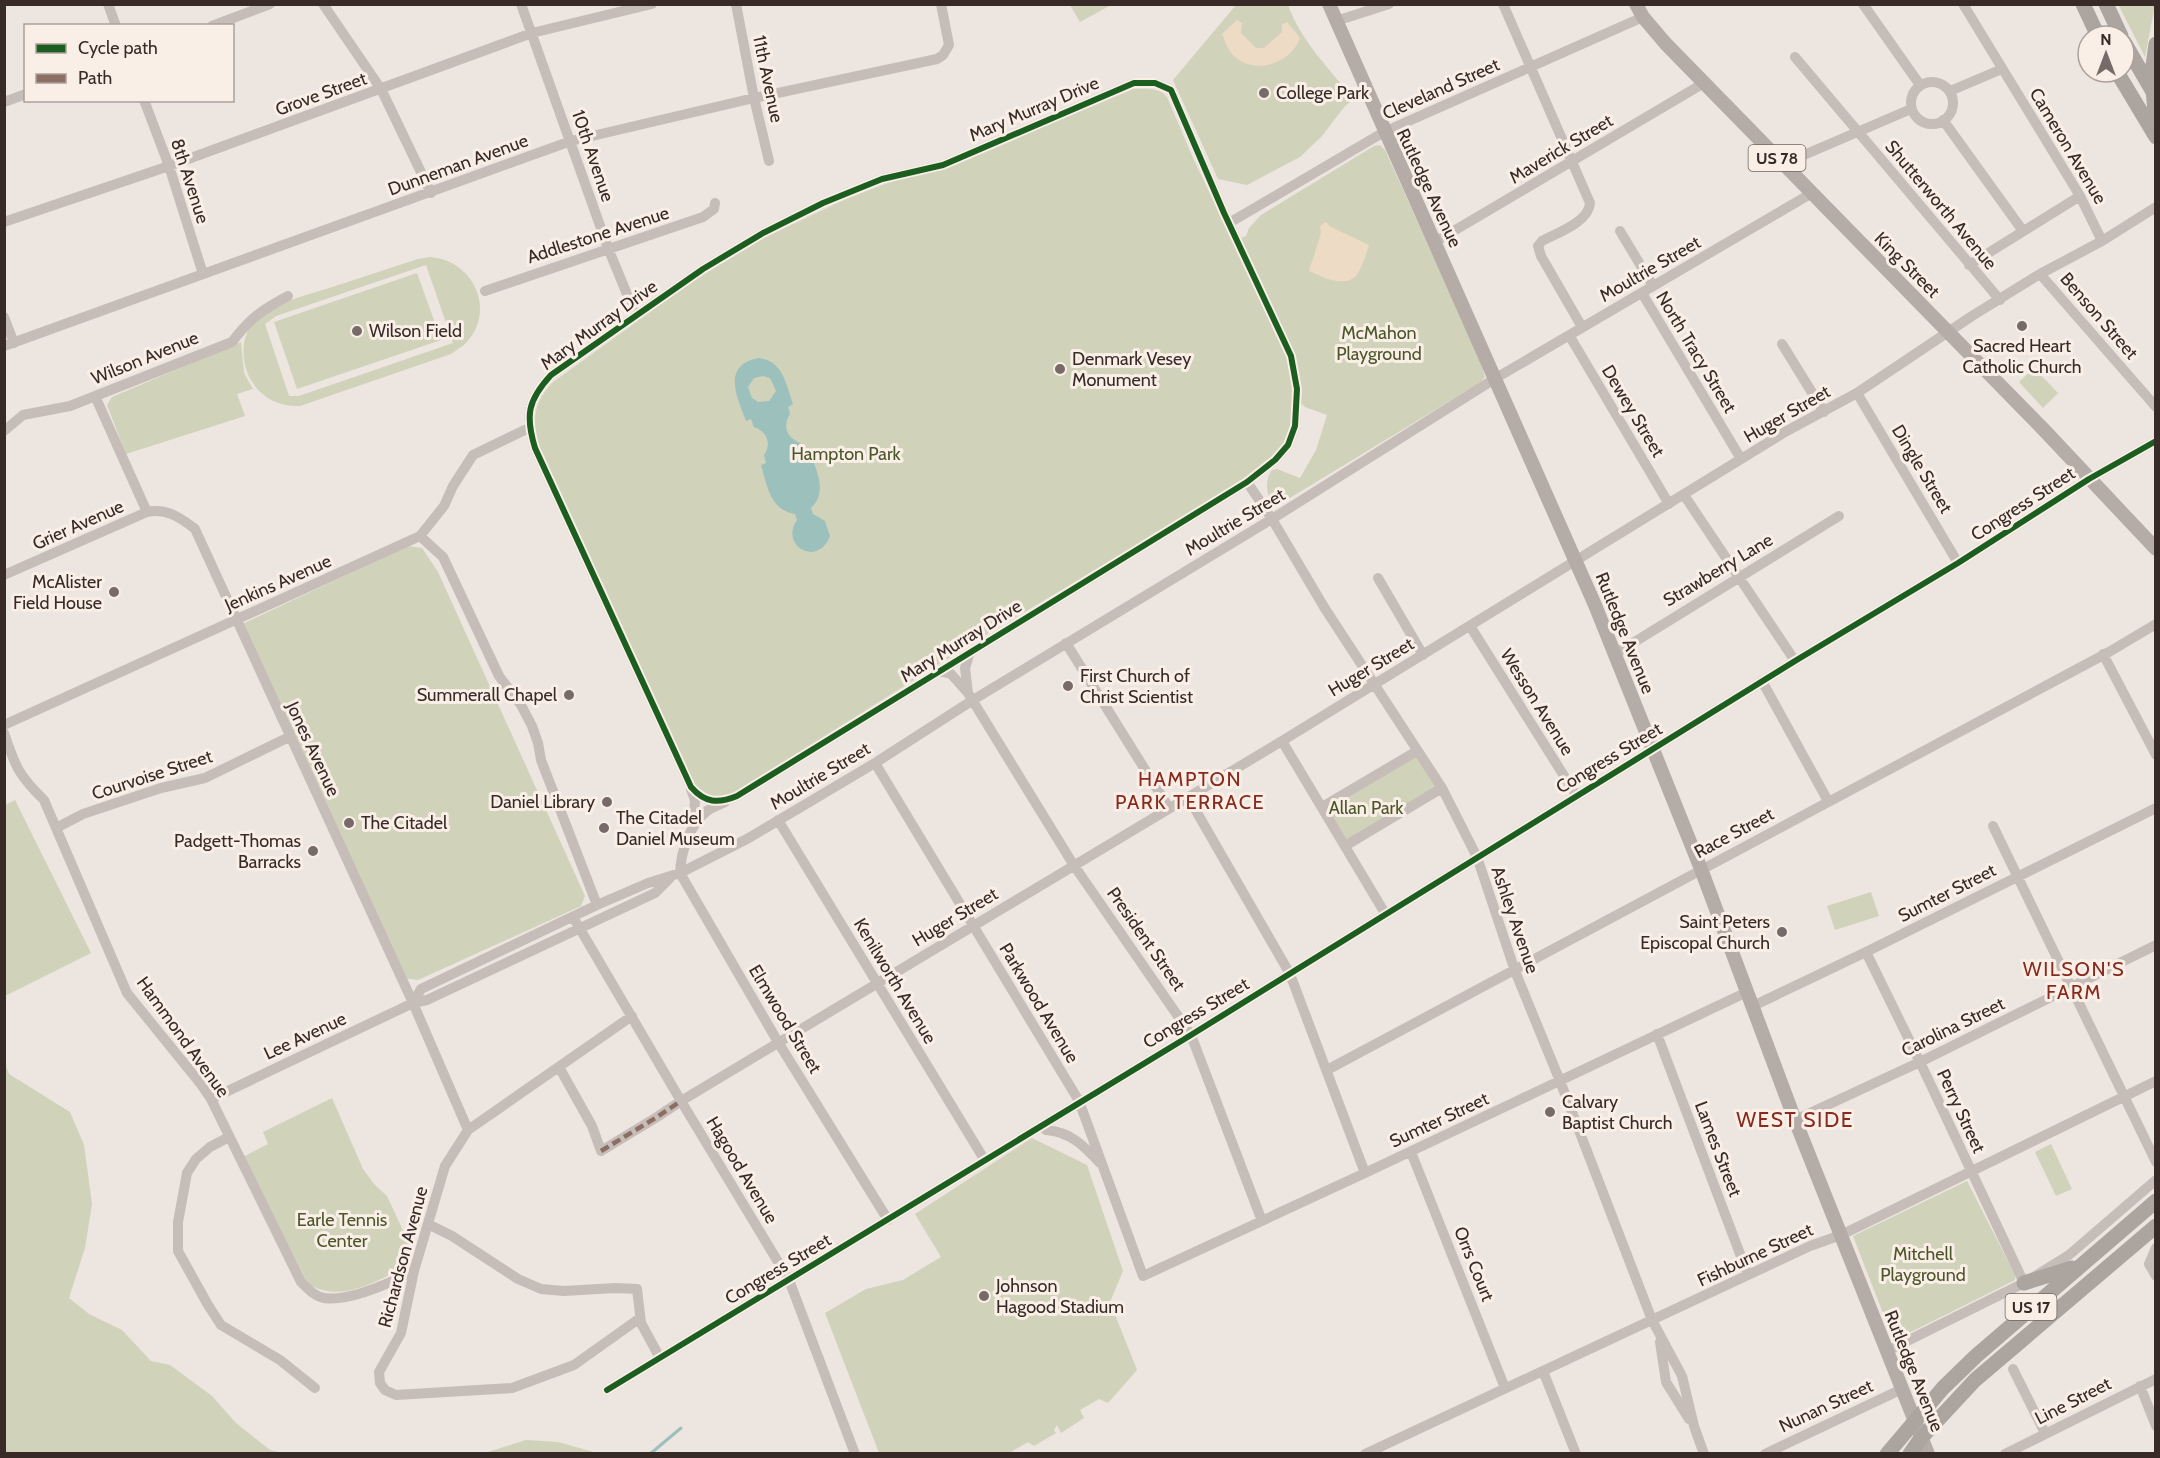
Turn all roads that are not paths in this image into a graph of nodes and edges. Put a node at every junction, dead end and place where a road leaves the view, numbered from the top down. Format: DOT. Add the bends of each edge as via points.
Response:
graph roads {
  1 [pos="108,4"];
  2 [pos="270,4"];
  3 [pos="323,4"];
  4 [pos="521,4"];
  5 [pos="651,4"];
  6 [pos="736,4"];
  7 [pos="941,4"];
  8 [pos="1329,4"];
  9 [pos="1389,4"];
  10 [pos="1503,4"];
  11 [pos="1863,4"];
  12 [pos="1963,4"];
  13 [pos="2083,4"];
  14 [pos="2109,10"];
  15 [pos="1640,11"];
  16 [pos="1336,21"];
  17 [pos="115,24"];
  18 [pos="217,24"];
  19 [pos="2092,24"];
  20 [pos="2115,24"];
  21 [pos="532,33"];
  22 [pos="2156,44"];
  23 [pos="1795,57"];
  24 [pos="2136,63"];
  25 [pos="1530,67"];
  26 [pos="2002,69"];
  27 [pos="1704,83"];
  28 [pos="2124,84"];
  29 [pos="1920,85"];
  30 [pos="381,89"];
  31 [pos="1950,91"];
  32 [pos="24,95"];
  33 [pos="2156,97"];
  34 [pos="754,98"];
  35 [pos="4,102"];
  36 [pos="145,102"];
  37 [pos="1911,109"];
  38 [pos="1943,120"];
  39 [pos="2156,128"];
  40 [pos="1384,132"];
  41 [pos="1858,132"];
  42 [pos="2156,137"];
  43 [pos="571,141"];
  44 [pos="770,161"];
  45 [pos="1572,162"];
  46 [pos="1783,164"];
  47 [pos="169,166"];
  48 [pos="431,193"];
  49 [pos="1812,193"];
  50 [pos="2080,196"];
  51 [pos="715,203"];
  52 [pos="2156,207"];
  53 [pos="4,222"];
  54 [pos="1229,224"];
  55 [pos="1620,231"];
  56 [pos="2023,231"];
  57 [pos="2102,241"];
  58 [pos="1435,242"];
  59 [pos="608,248"];
  60 [pos="1969,265"];
  61 [pos="203,274"];
  62 [pos="2040,274"];
  63 [pos="1653,286"];
  64 [pos="485,291"];
  65 [pos="1641,293"];
  66 [pos="288,296"];
  67 [pos="2000,300"];
  68 [pos="636,316"];
  69 [pos="4,317"];
  70 [pos="1582,327"];
  71 [pos="1949,333"];
  72 [pos="1569,335"];
  73 [pos="1782,344"];
  74 [pos="9,345"];
  75 [pos="1496,378"];
  76 [pos="1857,393"];
  77 [pos="95,396"];
  78 [pos="2156,407"];
  79 [pos="1824,412"];
  80 [pos="529,428"];
  81 [pos="4,431"];
  82 [pos="2156,441"];
  83 [pos="1742,459"];
  84 [pos="2090,479"];
  85 [pos="1247,482"];
  86 [pos="1684,495"];
  87 [pos="1669,504"];
  88 [pos="147,512"];
  89 [pos="1839,516"];
  90 [pos="1272,519"];
  91 [pos="420,537"];
  92 [pos="2156,549"];
  93 [pos="1576,561"];
  94 [pos="1958,563"];
  95 [pos="4,575"];
  96 [pos="1738,577"];
  97 [pos="1378,578"];
  98 [pos="235,620"];
  99 [pos="2156,624"];
  100 [pos="1470,626"];
  101 [pos="1066,644"];
  102 [pos="1614,654"];
  103 [pos="2103,654"];
  104 [pos="969,655"];
  105 [pos="1423,655"];
  106 [pos="1795,661"];
  107 [pos="940,671"];
  108 [pos="1762,681"];
  109 [pos="1374,684"];
  110 [pos="971,696"];
  111 [pos="4,725"];
  112 [pos="4,733"];
  113 [pos="289,737"];
  114 [pos="1282,741"];
  115 [pos="1653,749"];
  116 [pos="1417,751"];
  117 [pos="2156,755"];
  118 [pos="875,763"];
  119 [pos="691,787"];
  120 [pos="1442,788"];
  121 [pos="1576,795"];
  122 [pos="1188,797"];
  123 [pos="728,800"];
  124 [pos="1828,801"];
  125 [pos="1322,807"];
  126 [pos="1169,808"];
  127 [pos="2156,808"];
  128 [pos="778,820"];
  129 [pos="1993,826"];
  130 [pos="57,828"];
  131 [pos="693,830"];
  132 [pos="1345,846"];
  133 [pos="1477,858"];
  134 [pos="1073,864"];
  135 [pos="1701,868"];
  136 [pos="676,875"];
  137 [pos="2017,877"];
  138 [pos="597,905"];
  139 [pos="1386,915"];
  140 [pos="573,916"];
  141 [pos="973,925"];
  142 [pos="579,928"];
  143 [pos="2156,945"];
  144 [pos="1866,952"];
  145 [pos="1515,971"];
  146 [pos="1290,974"];
  147 [pos="877,983"];
  148 [pos="2071,988"];
  149 [pos="1747,992"];
  150 [pos="413,1003"];
  151 [pos="1753,1006"];
  152 [pos="632,1016"];
  153 [pos="1658,1034"];
  154 [pos="1191,1035"];
  155 [pos="778,1042"];
  156 [pos="1920,1062"];
  157 [pos="559,1067"];
  158 [pos="1327,1070"];
  159 [pos="1560,1081"];
  160 [pos="2156,1081"];
  161 [pos="2124,1097"];
  162 [pos="211,1100"];
  163 [pos="681,1101"];
  164 [pos="1079,1101"];
  165 [pos="1795,1120"];
  166 [pos="468,1130"];
  167 [pos="1046,1130"];
  168 [pos="1026,1134"];
  169 [pos="229,1137"];
  170 [pos="1411,1152"];
  171 [pos="984,1160"];
  172 [pos="2156,1162"];
  173 [pos="1104,1168"];
  174 [pos="1971,1172"];
  175 [pos="1365,1173"];
  176 [pos="2156,1180"];
  177 [pos="2156,1201"];
  178 [pos="888,1220"];
  179 [pos="1262,1221"];
  180 [pos="428,1224"];
  181 [pos="2156,1226"];
  182 [pos="1841,1235"];
  183 [pos="2156,1248"];
  184 [pos="2080,1265"];
  185 [pos="414,1271"];
  186 [pos="1748,1275"];
  187 [pos="1143,1276"];
  188 [pos="2156,1276"];
  189 [pos="789,1280"];
  190 [pos="2024,1283"];
  191 [pos="640,1318"];
  192 [pos="1652,1320"];
  193 [pos="1659,1335"];
  194 [pos="1887,1351"];
  195 [pos="660,1358"];
  196 [pos="2013,1368"];
  197 [pos="1543,1371"];
  198 [pos="2156,1379"];
  199 [pos="2140,1386"];
  200 [pos="315,1388"];
  201 [pos="1505,1389"];
  202 [pos="1902,1389"];
  203 [pos="607,1390"];
  204 [pos="1914,1421"];
  205 [pos="1694,1426"];
  206 [pos="2156,1426"];
  207 [pos="2045,1433"];
  208 [pos="1922,1438"];
  209 [pos="855,1454"];
  210 [pos="1365,1454"];
  211 [pos="1576,1454"];
  212 [pos="1704,1454"];
  213 [pos="1766,1454"];
  214 [pos="1887,1454"];
  215 [pos="1910,1454"];
  216 [pos="1928,1454"];
  217 [pos="2005,1454"];
  1 -- 17 [label="street"];
  2 -- 18 [label="street"];
  3 -- 30 [label="street"];
  4 -- 21 [label="street, 10th Avenue"];
  5 -- 21 [label="street, Grove Street"];
  6 -- 34 [label="street, 11th Avenue"];
  7 -- 34 [label="street, Dunneman Avenue" via="949,41 947,51 937,59"];
  8 -- 16 [label="main road, Rutledge Avenue"];
  9 -- 16 [label="street"];
  10 -- 25 [label="street"];
  11 -- 29 [label="street"];
  12 -- 26 [label="street, Cameron Avenue"];
  13 -- 19 [label="highway"];
  14 -- 20 [label="highway"];
  15 -- 25 [label="street, Cleveland Street"];
  15 -- 27 [label="main road, King Street / US 78"];
  16 -- 40 [label="main road, Rutledge Avenue"];
  21 -- 30 [label="street, Grove Street"];
  21 -- 43 [label="street, 10th Avenue"];
  22 -- 39 [label="highway, bridge" via="2152,73"];
  23 -- 41 [label="street, Shutterworth Avenue"];
  24 -- 33 [label="highway, bridge"];
  25 -- 40 [label="street, Cleveland Street"];
  25 -- 45 [label="street"];
  26 -- 31 [label="street"];
  26 -- 50 [label="street, Cameron Avenue"];
  27 -- 45 [label="street, Maverick Street"];
  27 -- 46 [label="main road, King Street / US 78"];
  28 -- 42 [label="highway"];
  29 -- 31 [label="street" via="1930,81"];
  29 -- 37 [label="street" via="1913,93"];
  30 -- 47 [label="street, Grove Street"];
  30 -- 48 [label="street"];
  31 -- 38 [label="street" via="1953,105"];
  32 -- 35 [label="street"];
  34 -- 43 [label="street, Dunneman Avenue"];
  34 -- 44 [label="street, 11th Avenue"];
  36 -- 47 [label="street, 8th Avenue"];
  37 -- 38 [label="street" via="1922,122 1933,124"];
  37 -- 41 [label="street"];
  38 -- 56 [label="street"];
  40 -- 54 [label="street, Cleveland Street"];
  40 -- 58 [label="main road, Rutledge Avenue"];
  41 -- 46 [label="street"];
  41 -- 60 [label="street, Shutterworth Avenue"];
  43 -- 48 [label="street, Dunneman Avenue"];
  43 -- 59 [label="street, 10th Avenue"];
  45 -- 58 [label="street, Maverick Street"];
  45 -- 70 [label="street" via="1590,202 1586,214 1538,246"];
  46 -- 49 [label="main road, King Street / US 78"];
  47 -- 53 [label="street, Grove Street"];
  47 -- 61 [label="street, 8th Avenue"];
  48 -- 61 [label="street, Dunneman Avenue"];
  49 -- 63 [label="street, Moultrie Street"];
  49 -- 71 [label="main road, King Street / US 78"];
  50 -- 56 [label="street"];
  50 -- 57 [label="street, Cameron Avenue"];
  51 -- 59 [label="street, Addlestone Avenue" via="714,210 703,217"];
  52 -- 57 [label="street, Huger Street"];
  54 -- 68 [label="street, Mary Murray Drive" via="1171,90 1155,83 1134,83 943,165 882,179 823,203 703,269"];
  54 -- 85 [label="street, Mary Murray Drive" via="1291,356 1297,389 1296,426 1288,445"];
  55 -- 63 [label="street"];
  56 -- 60 [label="street"];
  57 -- 62 [label="street, Huger Street"];
  58 -- 75 [label="main road, Rutledge Avenue"];
  59 -- 64 [label="street, Addlestone Avenue"];
  59 -- 68 [label="street, 10th Avenue"];
  60 -- 67 [label="street, Shutterworth Avenue"];
  61 -- 74 [label="street, Dunneman Avenue"];
  62 -- 67 [label="street, Huger Street"];
  62 -- 78 [label="street, Benson Street"];
  63 -- 65 [label="street, Moultrie Street"];
  65 -- 70 [label="street, Moultrie Street"];
  65 -- 83 [label="street, North Tracy Street"];
  66 -- 77 [label="street, Wilson Avenue" via="249,321 232,342"];
  67 -- 71 [label="street, Huger Street"];
  68 -- 80 [label="street, Mary Murray Drive" via="551,375 537,390"];
  69 -- 74 [label="street"];
  70 -- 72 [label="street, Moultrie Street"];
  71 -- 76 [label="street, Huger Street"];
  71 -- 84 [label="main road, King Street / US 78"];
  72 -- 75 [label="street, Moultrie Street"];
  72 -- 87 [label="street, Dewey Street"];
  73 -- 79 [label="street"];
  75 -- 90 [label="street, Moultrie Street"];
  75 -- 93 [label="main road, Rutledge Avenue"];
  76 -- 79 [label="street, Huger Street"];
  76 -- 94 [label="street, Dingle Street"];
  77 -- 81 [label="street, Wilson Avenue" via="23,415"];
  77 -- 88 [label="street, Grier Avenue"];
  79 -- 83 [label="street, Huger Street"];
  80 -- 91 [label="street, Jenkins Avenue" via="473,455 444,506"];
  80 -- 119 [label="street, Mary Murray Drive"];
  82 -- 84 [label="street, Congress Street"];
  83 -- 86 [label="street, Huger Street"];
  84 -- 92 [label="main road, King Street / US 78"];
  84 -- 94 [label="street, Congress Street"];
  85 -- 90 [label="street, Ashley Avenue"];
  85 -- 104 [label="street, Mary Murray Drive"];
  86 -- 87 [label="street, Huger Street"];
  86 -- 96 [label="street"];
  87 -- 93 [label="street, Huger Street"];
  88 -- 95 [label="street, Grier Avenue"];
  88 -- 98 [label="street, Jones Avenue" via="159,510 180,517 195,529"];
  89 -- 96 [label="street, Strawberry Lane"];
  90 -- 101 [label="street, Moultrie Street"];
  90 -- 109 [label="street, Ashley Avenue"];
  91 -- 98 [label="street, Jenkins Avenue"];
  91 -- 138 [label="street" via="443,557 499,676 532,726 541,760"];
  93 -- 100 [label="street, Huger Street"];
  93 -- 102 [label="main road, Rutledge Avenue"];
  94 -- 106 [label="street, Congress Street"];
  96 -- 102 [label="street, Strawberry Lane"];
  96 -- 106 [label="street"];
  97 -- 105 [label="street"];
  98 -- 111 [label="street, Jenkins Avenue"];
  98 -- 113 [label="street, Jones Avenue"];
  99 -- 103 [label="street, Race Street"];
  100 -- 105 [label="street, Huger Street"];
  100 -- 121 [label="street, Wesson Avenue"];
  101 -- 110 [label="street, Moultrie Street"];
  101 -- 126 [label="street"];
  102 -- 115 [label="main road, Rutledge Avenue"];
  103 -- 117 [label="street"];
  103 -- 124 [label="street, Race Street"];
  104 -- 107 [label="street, Mary Murray Drive"];
  104 -- 110 [label="street, President Street" via="965,668"];
  105 -- 109 [label="street, Huger Street"];
  106 -- 108 [label="street, Congress Street"];
  107 -- 110 [label="street, President Street" via="951,674"];
  107 -- 123 [label="street, Mary Murray Drive"];
  108 -- 115 [label="street, Congress Street"];
  108 -- 124 [label="street"];
  109 -- 114 [label="street, Huger Street"];
  109 -- 116 [label="street, Ashley Avenue"];
  110 -- 118 [label="street, Moultrie Street"];
  110 -- 134 [label="street, President Street"];
  112 -- 130 [label="street, Hammond Avenue" via="16,767 44,800"];
  113 -- 130 [label="street, Courvoise Street" via="205,778 83,814"];
  113 -- 150 [label="street, Jones Avenue"];
  114 -- 122 [label="street, Huger Street"];
  114 -- 125 [label="street"];
  115 -- 121 [label="street, Congress Street"];
  115 -- 135 [label="main road, Rutledge Avenue"];
  116 -- 120 [label="street, Ashley Avenue"];
  116 -- 125 [label="street"];
  118 -- 128 [label="street, Moultrie Street"];
  118 -- 141 [label="street, Parkwood Avenue"];
  119 -- 123 [label="street" via="707,800"];
  119 -- 131 [label="street, Mary Murray Drive" via="696,816"];
  120 -- 132 [label="street"];
  120 -- 133 [label="street, Ashley Avenue"];
  121 -- 133 [label="street, Congress Street"];
  122 -- 126 [label="street, Huger Street"];
  122 -- 146 [label="street"];
  123 -- 131 [label="street, Mary Murray Drive" via="706,812"];
  124 -- 135 [label="street, Race Street"];
  125 -- 132 [label="street"];
  126 -- 134 [label="street, Huger Street"];
  127 -- 137 [label="street, Sumter Street"];
  128 -- 136 [label="street, Moultrie Street"];
  128 -- 147 [label="street, Kenilworth Avenue"];
  129 -- 137 [label="street"];
  130 -- 162 [label="street, Hammond Avenue" via="127,993"];
  131 -- 136 [label="street"];
  132 -- 139 [label="street"];
  133 -- 139 [label="street, Congress Street"];
  133 -- 145 [label="street, Ashley Avenue"];
  134 -- 141 [label="street, Huger Street"];
  134 -- 154 [label="street, President Street"];
  135 -- 145 [label="street, Race Street"];
  135 -- 149 [label="main road, Rutledge Avenue"];
  136 -- 138 [label="street, Moultrie Street"];
  136 -- 142 [label="street, Moultrie Street" via="655,893"];
  136 -- 155 [label="street, Elmwood Street"];
  137 -- 144 [label="street, Sumter Street"];
  137 -- 148 [label="street"];
  138 -- 140 [label="street, Moultrie Street"];
  139 -- 146 [label="street, Congress Street"];
  140 -- 142 [label="street, Hagood Avenue"];
  140 -- 150 [label="street, Moultrie Street" via="421,989"];
  141 -- 147 [label="street, Huger Street"];
  141 -- 164 [label="street, Parkwood Avenue"];
  142 -- 150 [label="street, Moultrie Street" via="428,1000"];
  142 -- 152 [label="street, Hagood Avenue"];
  143 -- 148 [label="street, Carolina Street"];
  144 -- 151 [label="street, Sumter Street"];
  144 -- 156 [label="street, Perry Street"];
  145 -- 158 [label="street, Race Street"];
  145 -- 159 [label="street, Ashley Avenue"];
  146 -- 154 [label="street, Congress Street"];
  146 -- 158 [label="street"];
  147 -- 155 [label="street, Huger Street"];
  147 -- 171 [label="street, Kenilworth Avenue"];
  148 -- 156 [label="street, Carolina Street"];
  148 -- 161 [label="street"];
  149 -- 151 [label="main road, Rutledge Avenue"];
  149 -- 153 [label="street, Sumter Street"];
  150 -- 162 [label="street, Lee Avenue"];
  150 -- 166 [label="street, Jones Avenue"];
  151 -- 165 [label="main road, Rutledge Avenue"];
  152 -- 157 [label="street, Richardson Avenue"];
  152 -- 163 [label="street, Hagood Avenue"];
  153 -- 159 [label="street, Sumter Street"];
  153 -- 186 [label="street, Lames Street"];
  154 -- 164 [label="street, Congress Street"];
  154 -- 179 [label="street, President Street"];
  155 -- 163 [label="street, Huger Street"];
  155 -- 178 [label="street, Elmwood Street"];
  156 -- 165 [label="street, Carolina Street"];
  156 -- 174 [label="street, Perry Street"];
  157 -- 163 [label="street, Huger Street" via="602,1151"];
  157 -- 166 [label="street, Richardson Avenue"];
  158 -- 175 [label="street"];
  159 -- 170 [label="street, Sumter Street"];
  159 -- 192 [label="street, Ashley Avenue"];
  160 -- 161 [label="street, Fishburne Street"];
  161 -- 172 [label="street"];
  161 -- 174 [label="street, Fishburne Street"];
  162 -- 169 [label="street, Hammond Avenue"];
  163 -- 189 [label="street, Hagood Avenue"];
  164 -- 167 [label="street, Congress Street" via="1063,1120"];
  164 -- 168 [label="street, Congress Street"];
  164 -- 173 [label="street, Parkwood Avenue"];
  165 -- 182 [label="main road, Rutledge Avenue"];
  166 -- 180 [label="street, Richardson Avenue" via="445,1166"];
  167 -- 168 [label="street, Congress Street"];
  167 -- 173 [label="street" via="1067,1134"];
  168 -- 171 [label="street, Congress Street"];
  169 -- 185 [label="street, Hammond Avenue" via="301,1282 312,1293 326,1298 347,1296 383,1286"];
  169 -- 200 [label="street" via="196,1159 187,1173 177,1222 178,1251 221,1325 280,1360"];
  170 -- 175 [label="street, Sumter Street"];
  170 -- 201 [label="street, Orrs Court"];
  171 -- 178 [label="street, Congress Street"];
  173 -- 187 [label="street, Parkwood Avenue"];
  174 -- 182 [label="street, Fishburne Street"];
  174 -- 190 [label="street, Perry Street"];
  175 -- 179 [label="street, Sumter Street"];
  176 -- 190 [label="street" via="2068,1255"];
  177 -- 184 [label="highway, US 17"];
  178 -- 189 [label="street, Congress Street"];
  179 -- 187 [label="street, Sumter Street"];
  180 -- 185 [label="street, Richardson Avenue"];
  180 -- 191 [label="street" via="518,1279 542,1289 637,1289"];
  181 -- 208 [label="highway, US 17" via="1975,1380"];
  182 -- 186 [label="street, Fishburne Street"];
  182 -- 194 [label="main road, Rutledge Avenue"];
  183 -- 188 [label="street" via="2150,1263"];
  184 -- 190 [label="highway"];
  184 -- 204 [label="highway, US 17" via="1976,1356"];
  185 -- 191 [label="street, Richardson Avenue" via="402,1333 379,1372 385,1390 396,1395 512,1388 574,1365"];
  186 -- 192 [label="street, Fishburne Street"];
  189 -- 195 [label="street, Congress Street"];
  189 -- 209 [label="street, Hagood Avenue"];
  190 -- 194 [label="street"];
  191 -- 195 [label="street"];
  192 -- 193 [label="street, Ashley Avenue"];
  192 -- 197 [label="street, Fishburne Street"];
  193 -- 205 [label="street, Ashley Avenue" via="1682,1376"];
  193 -- 205 [label="street, Ashley Avenue" via="1666,1382"];
  194 -- 202 [label="main road, Rutledge Avenue"];
  195 -- 203 [label="street, Congress Street"];
  196 -- 207 [label="street"];
  197 -- 201 [label="street, Fishburne Street"];
  197 -- 211 [label="street"];
  198 -- 199 [label="street, Line Street"];
  199 -- 206 [label="street"];
  199 -- 207 [label="street, Line Street"];
  201 -- 210 [label="street, Fishburne Street"];
  202 -- 204 [label="main road, Rutledge Avenue"];
  202 -- 213 [label="street, Nunan Street"];
  204 -- 208 [label="main road, Rutledge Avenue"];
  204 -- 214 [label="highway, US 17"];
  205 -- 212 [label="street, Ashley Avenue"];
  207 -- 217 [label="street, Line Street"];
  208 -- 215 [label="highway, US 17"];
  208 -- 216 [label="main road, Rutledge Avenue"];
}
